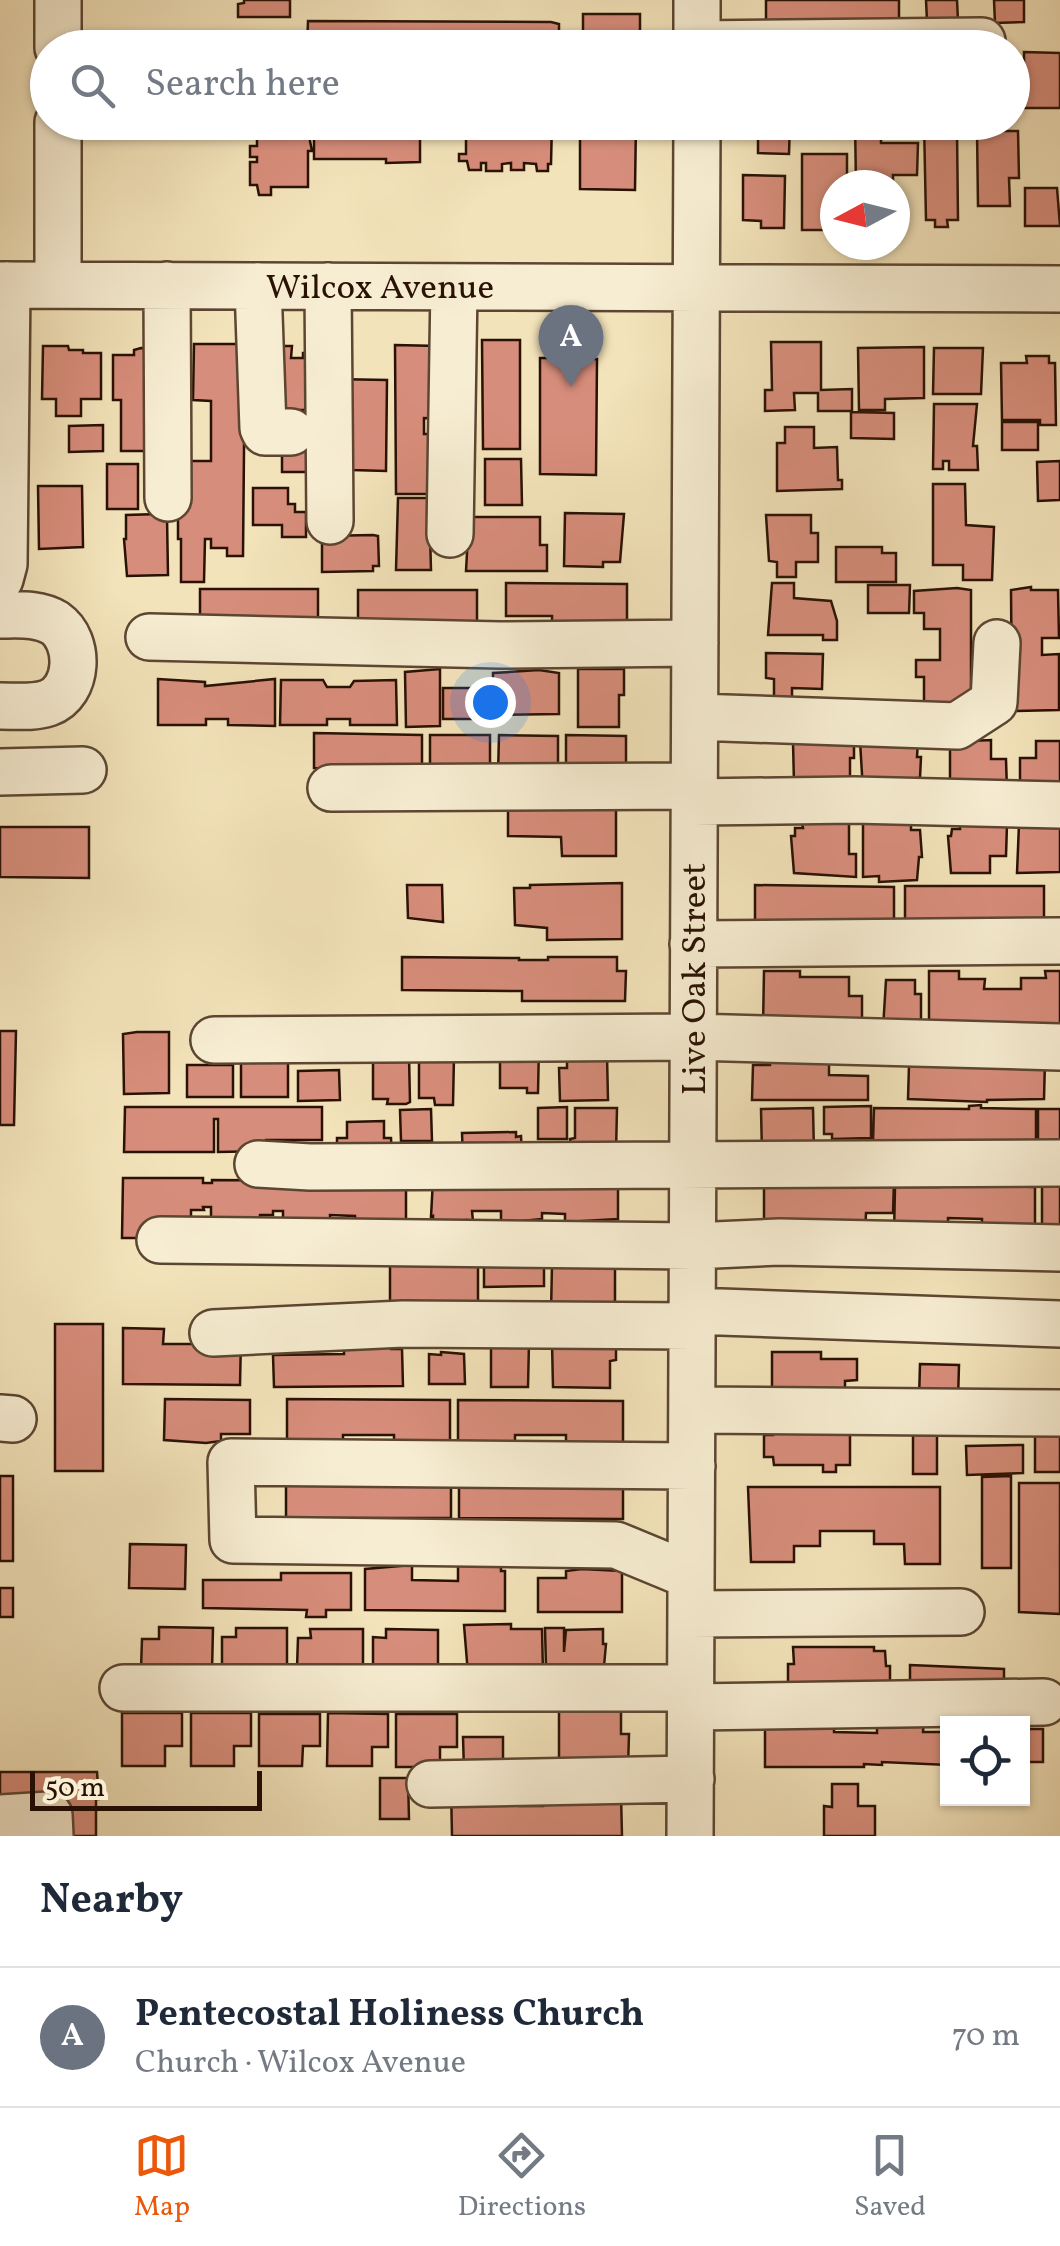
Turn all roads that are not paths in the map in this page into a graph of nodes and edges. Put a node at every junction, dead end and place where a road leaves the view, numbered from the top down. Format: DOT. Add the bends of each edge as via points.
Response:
graph roads {
  1 [pos="58,0"];
  2 [pos="58,30"];
  3 [pos="58,140"];
  4 [pos="696,140"];
  5 [pos="4,285"];
  6 [pos="58,285"];
  7 [pos="167,286"];
  8 [pos="258,286"];
  9 [pos="328,286"];
  10 [pos="454,286"];
  11 [pos="696,288"];
  12 [pos="1060,289"];
  13 [pos="291,432"];
  14 [pos="168,498"];
  15 [pos="330,520"];
  16 [pos="450,534"];
  17 [pos="0,579"];
  18 [pos="0,614"];
  19 [pos="149,636"];
  20 [pos="695,642"];
  21 [pos="997,643"];
  22 [pos="0,706"];
  23 [pos="694,718"];
  24 [pos="83,770"];
  25 [pos="0,772"];
  26 [pos="331,788"];
  27 [pos="694,794"];
  28 [pos="1060,805"];
  29 [pos="1060,942"];
  30 [pos="693,944"];
  31 [pos="693,1037"];
  32 [pos="214,1040"];
  33 [pos="1060,1047"];
  34 [pos="693,1163"];
  35 [pos="258,1164"];
  36 [pos="1060,1164"];
  37 [pos="160,1240"];
  38 [pos="692,1246"];
  39 [pos="1060,1248"];
  40 [pos="692,1318"];
  41 [pos="1060,1324"];
  42 [pos="213,1333"];
  43 [pos="692,1410"];
  44 [pos="1060,1414"];
  45 [pos="692,1466"];
  46 [pos="691,1595"];
  47 [pos="961,1612"];
  48 [pos="123,1688"];
  49 [pos="691,1698"];
  50 [pos="1044,1702"];
  51 [pos="690,1779"];
  52 [pos="430,1784"];
  53 [pos="0,1818"];
  54 [pos="50,1836"];
  55 [pos="690,1836"];
  1 -- 2 [label="street"];
  3 -- 6 [label="street"];
  4 -- 11 [label="street, Live Oak Street"];
  5 -- 6 [label="street, Wilcox Avenue"];
  5 -- 17 [label="street"];
  6 -- 7 [label="street, Wilcox Avenue"];
  7 -- 8 [label="street, Wilcox Avenue"];
  7 -- 14 [label="street"];
  8 -- 9 [label="street, Wilcox Avenue"];
  8 -- 13 [label="street" via="263,428"];
  9 -- 10 [label="street, Wilcox Avenue"];
  9 -- 15 [label="street"];
  10 -- 11 [label="street, Wilcox Avenue"];
  10 -- 16 [label="street"];
  11 -- 12 [label="street, Wilcox Avenue"];
  11 -- 20 [label="street, Live Oak Street"];
  18 -- 22 [label="street" via="51,620 63,630 71,645 72,677 52,702"];
  19 -- 20 [label="street" via="500,645"];
  20 -- 23 [label="street, Live Oak Street"];
  21 -- 23 [label="street" via="994,702 957,726"];
  23 -- 27 [label="street, Live Oak Street"];
  24 -- 25 [label="street"];
  26 -- 27 [label="street"];
  27 -- 28 [label="street"];
  27 -- 30 [label="street, Live Oak Street"];
  29 -- 30 [label="street"];
  30 -- 31 [label="street, Live Oak Street"];
  31 -- 32 [label="street"];
  31 -- 33 [label="street"];
  31 -- 34 [label="street, Live Oak Street"];
  34 -- 35 [label="street"];
  34 -- 36 [label="street"];
  34 -- 38 [label="street, Live Oak Street"];
  37 -- 38 [label="street"];
  38 -- 39 [label="street"];
  38 -- 40 [label="street, Live Oak Street"];
  40 -- 41 [label="street"];
  40 -- 42 [label="street"];
  40 -- 43 [label="street, Live Oak Street"];
  43 -- 44 [label="street"];
  43 -- 45 [label="street, Live Oak Street"];
  45 -- 46 [label="street, Live Oak Street"];
  45 -- 46 [label="street" via="232,1462 233,1540 616,1546"];
  46 -- 47 [label="street"];
  46 -- 49 [label="street, Live Oak Street"];
  48 -- 49 [label="street"];
  49 -- 50 [label="street"];
  49 -- 51 [label="street, Live Oak Street"];
  51 -- 52 [label="street"];
  51 -- 55 [label="street, Live Oak Street"];
  53 -- 54 [label="street" via="49,1815"];
}
